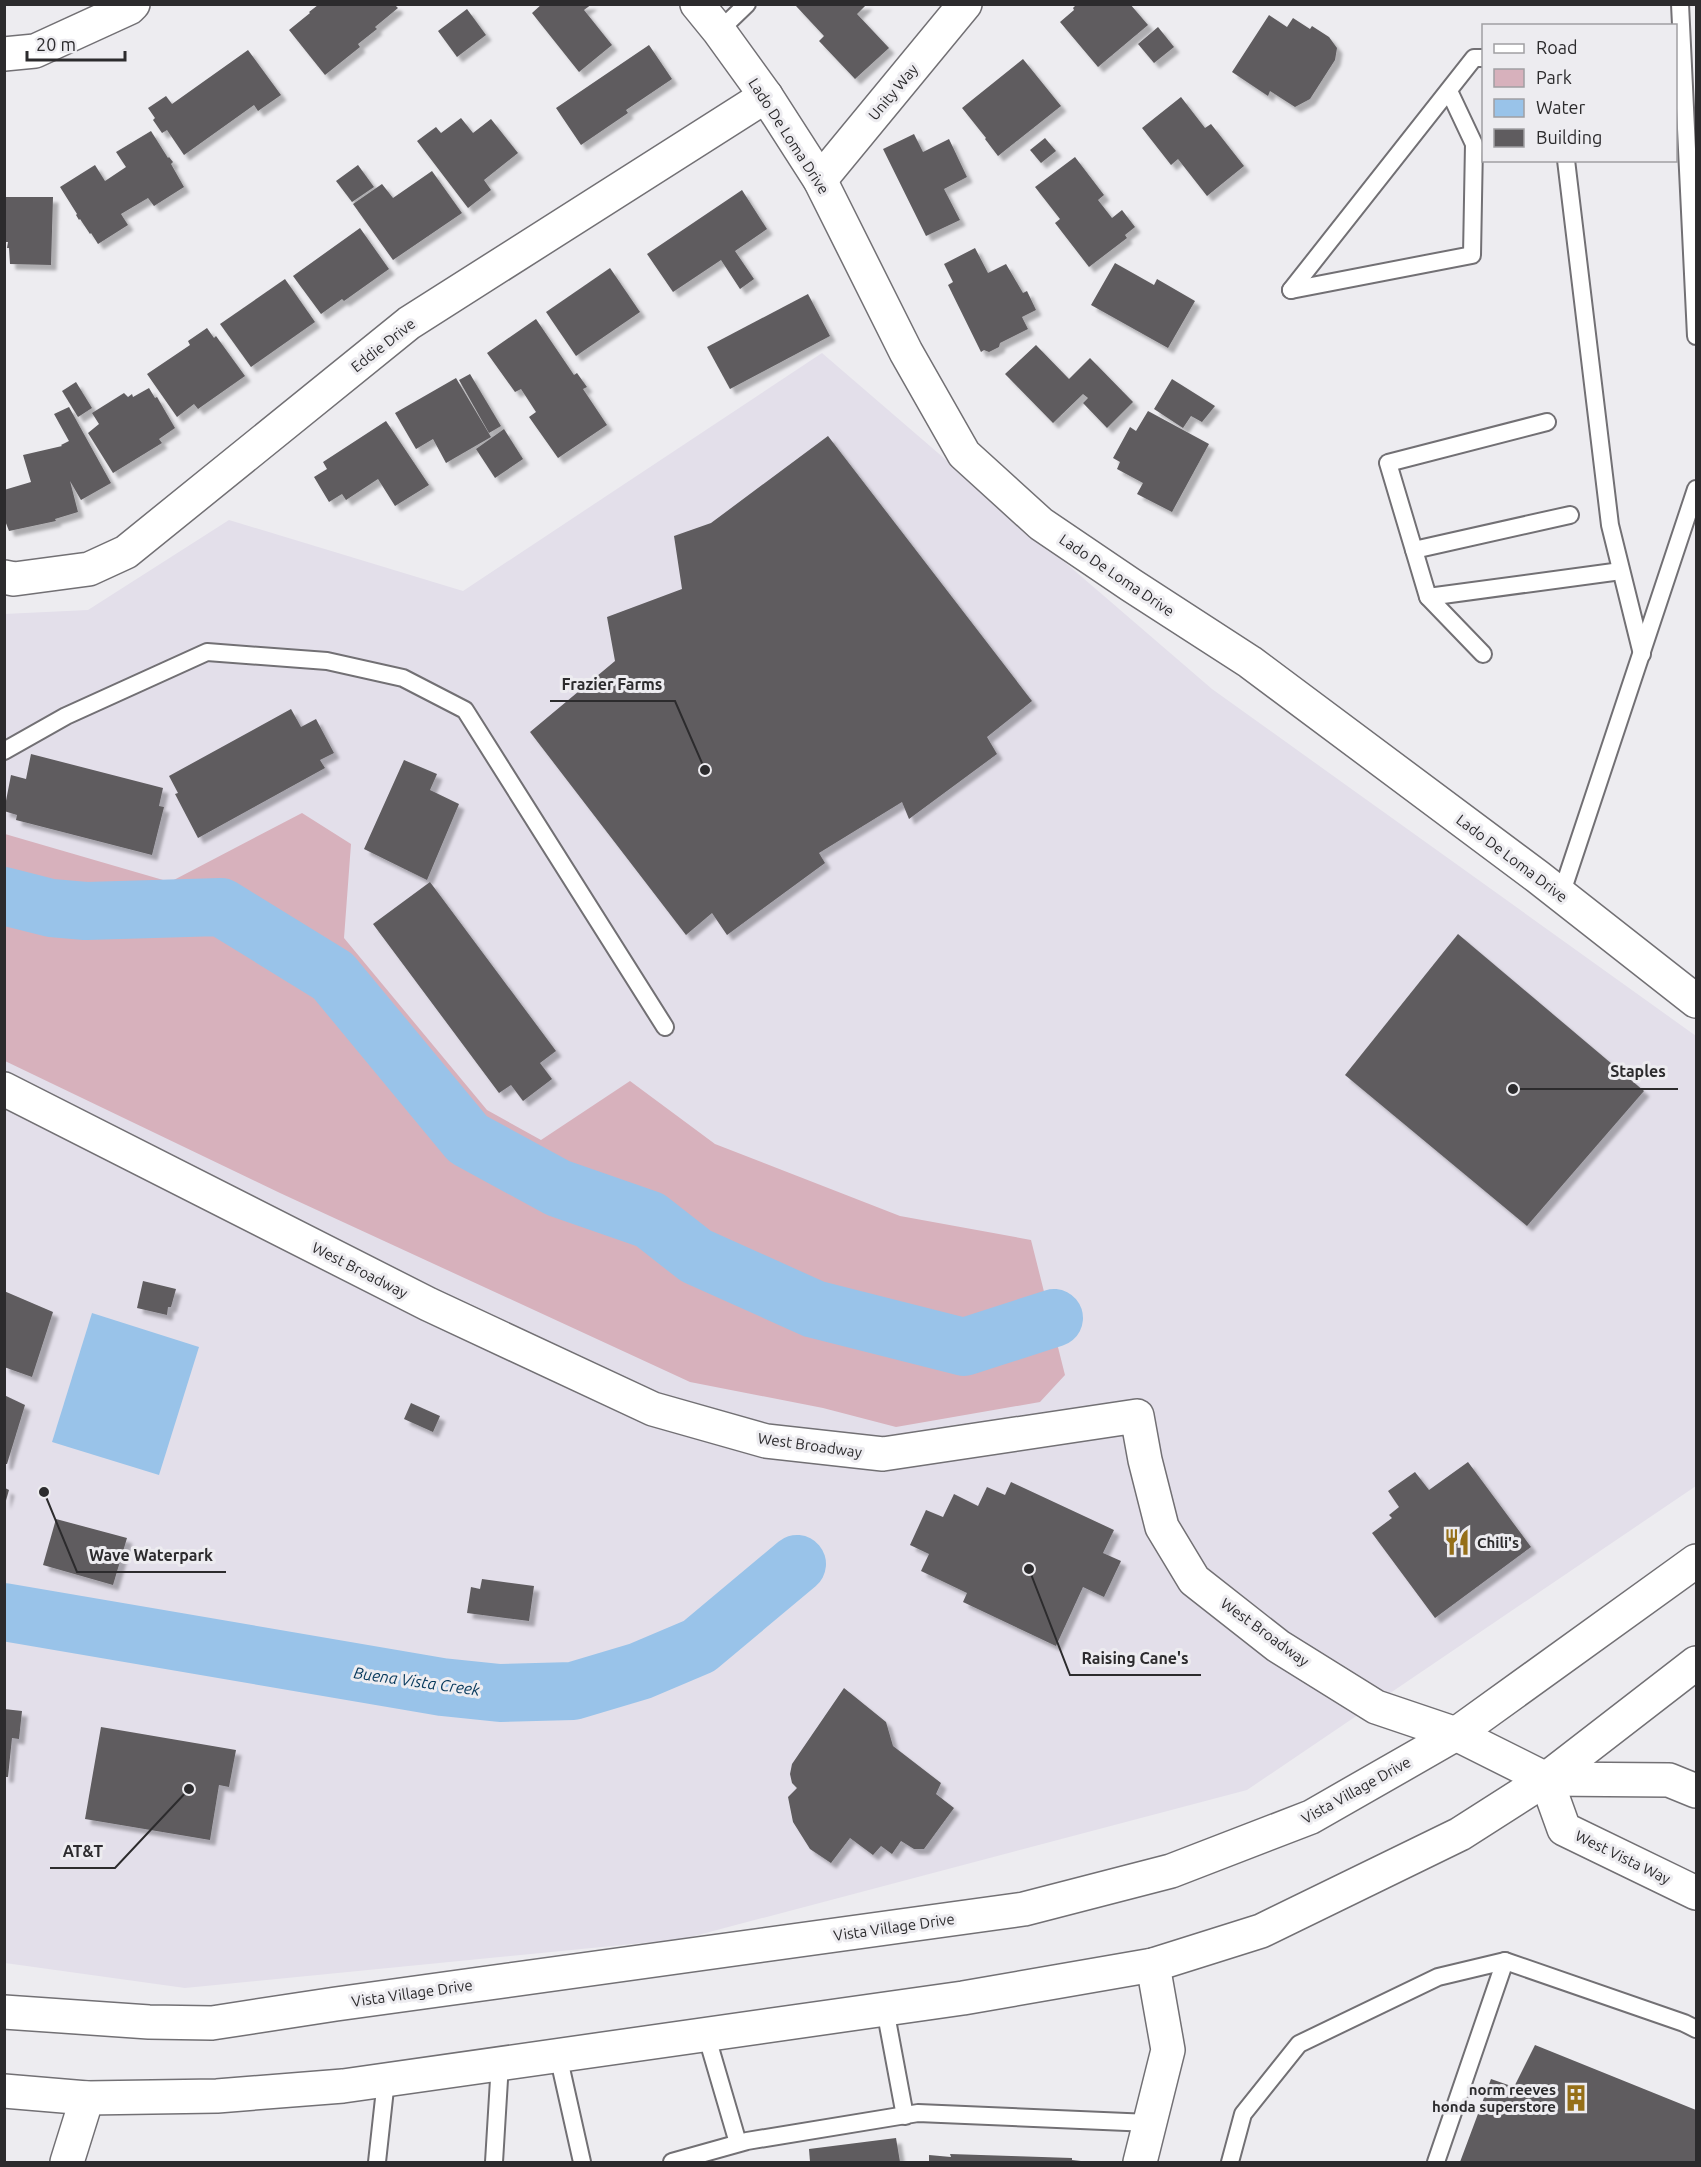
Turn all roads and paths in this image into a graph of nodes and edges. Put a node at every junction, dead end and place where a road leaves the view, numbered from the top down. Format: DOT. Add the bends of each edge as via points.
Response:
graph roads {
  1 [pos="133,4"];
  2 [pos="697,4"];
  3 [pos="747,4"];
  4 [pos="965,4"];
  5 [pos="1680,4"];
  6 [pos="719,32"];
  7 [pos="4,54"];
  8 [pos="1482,58"];
  9 [pos="1449,91"];
  10 [pos="766,96"];
  11 [pos="1566,162"];
  12 [pos="820,180"];
  13 [pos="1696,336"];
  14 [pos="1547,422"];
  15 [pos="1696,489"];
  16 [pos="1570,515"];
  17 [pos="1414,550"];
  18 [pos="1621,571"];
  19 [pos="4,577"];
  20 [pos="1428,597"];
  21 [pos="1483,654"];
  22 [pos="1642,654"];
  23 [pos="4,751"];
  24 [pos="1561,895"];
  25 [pos="1696,1001"];
  26 [pos="664,1027"];
  27 [pos="4,1089"];
  28 [pos="1696,1561"];
  29 [pos="1696,1663"];
  30 [pos="1456,1734"];
  31 [pos="1546,1779"];
  32 [pos="1696,1791"];
  33 [pos="1696,1893"];
  34 [pos="1505,1961"];
  35 [pos="1152,1965"];
  36 [pos="885,2009"];
  37 [pos="4,2012"];
  38 [pos="1696,2029"];
  39 [pos="706,2034"];
  40 [pos="558,2055"];
  41 [pos="500,2064"];
  42 [pos="386,2080"];
  43 [pos="4,2091"];
  44 [pos="87,2098"];
  45 [pos="905,2116"];
  46 [pos="1149,2124"];
  47 [pos="738,2143"];
  48 [pos="67,2163"];
  49 [pos="377,2163"];
  50 [pos="494,2163"];
  51 [pos="582,2163"];
  52 [pos="672,2163"];
  53 [pos="1140,2163"];
  54 [pos="1230,2163"];
  55 [pos="1436,2163"];
  1 -- 7 [label="street" via="35,51"];
  2 -- 6 [label="street, Lado De Loma Drive"];
  3 -- 6 [label="lane"];
  4 -- 12 [label="street, Unity Way"];
  5 -- 13 [label="lane"];
  6 -- 10 [label="street, Lado De Loma Drive"];
  8 -- 9 [label="lane" via="1474,58"];
  9 -- 9 [label="lane" via="1377,181 1291,290 1472,255 1474,144"];
  10 -- 12 [label="street, Lado De Loma Drive"];
  10 -- 19 [label="street, Eddie Drive" via="409,323 126,552 89,569"];
  11 -- 18 [label="lane" via="1610,525"];
  12 -- 24 [label="street, Lado De Loma Drive" via="906,352 964,454 1041,524 1250,662"];
  14 -- 17 [label="lane" via="1388,463"];
  15 -- 22 [label="lane"];
  16 -- 17 [label="lane"];
  17 -- 20 [label="lane"];
  18 -- 20 [label="lane"];
  18 -- 22 [label="lane"];
  20 -- 21 [label="lane"];
  22 -- 24 [label="lane"];
  23 -- 26 [label="lane" via="66,716 207,652 327,661 403,678 465,710"];
  24 -- 25 [label="street, Lado De Loma Drive"];
  27 -- 30 [label="street, West Broadway" via="428,1304 652,1409 766,1441 883,1454 1137,1416 1162,1527 1194,1580 1278,1646 1376,1707"];
  28 -- 30 [label="street, Vista Village Drive"];
  29 -- 31 [label="street"];
  30 -- 31 [label="street"];
  30 -- 37 [label="street, Vista Village Drive" via="1311,1817 1171,1871 1024,1909 212,2023"];
  31 -- 32 [label="street" via="1669,1780"];
  31 -- 33 [label="street, West Vista Way" via="1564,1829"];
  31 -- 35 [label="street" via="1460,1834 1261,1931"];
  34 -- 38 [label="lane"];
  34 -- 54 [label="lane" via="1438,1977 1299,2044 1243,2114"];
  34 -- 55 [label="lane"];
  35 -- 36 [label="street"];
  35 -- 46 [label="street" via="1168,2050"];
  36 -- 39 [label="street"];
  36 -- 45 [label="lane"];
  39 -- 40 [label="street"];
  39 -- 47 [label="lane"];
  40 -- 41 [label="street"];
  40 -- 51 [label="lane"];
  41 -- 42 [label="street"];
  41 -- 50 [label="lane"];
  42 -- 44 [label="street" via="217,2096"];
  42 -- 49 [label="lane"];
  43 -- 44 [label="street"];
  44 -- 48 [label="street"];
  45 -- 46 [label="lane" via="918,2113"];
  45 -- 47 [label="lane"];
  46 -- 53 [label="street"];
  47 -- 52 [label="lane"];
}
